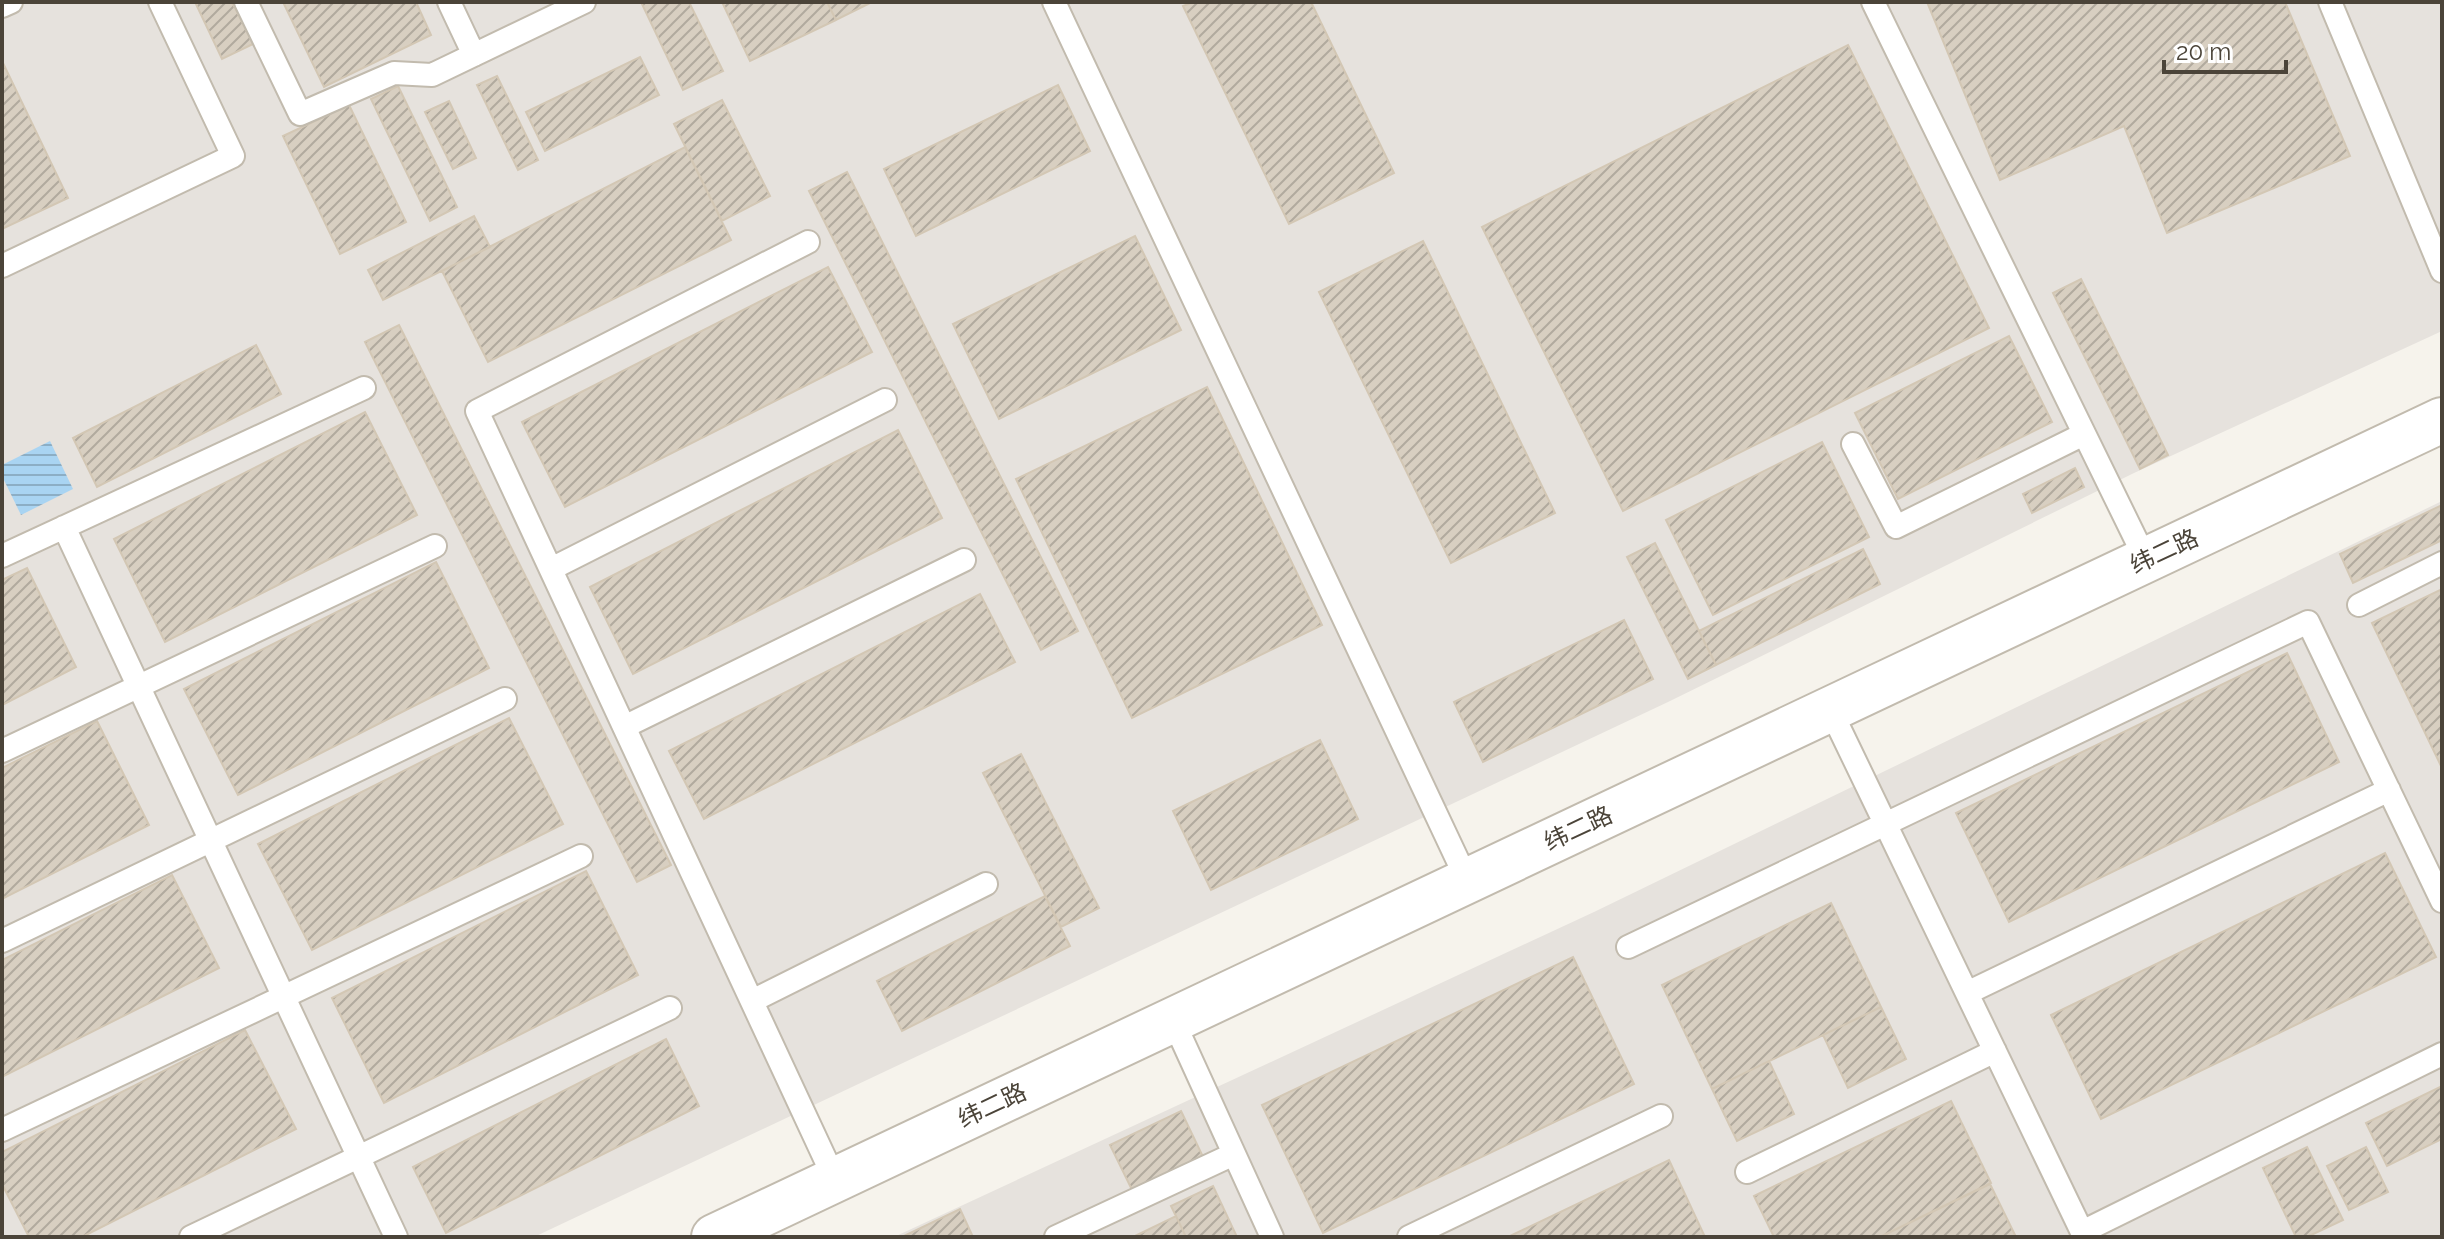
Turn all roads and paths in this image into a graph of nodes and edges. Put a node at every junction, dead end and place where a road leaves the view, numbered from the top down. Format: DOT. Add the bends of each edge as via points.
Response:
graph roads {
  1 [pos="11,2"];
  2 [pos="160,2"];
  3 [pos="246,2"];
  4 [pos="449,2"];
  5 [pos="584,2"];
  6 [pos="1054,2"];
  7 [pos="1873,2"];
  8 [pos="2330,2"];
  9 [pos="2,6"];
  10 [pos="474,55"];
  11 [pos="808,242"];
  12 [pos="2,266"];
  13 [pos="2442,271"];
  14 [pos="364,388"];
  15 [pos="885,400"];
  16 [pos="2442,420"];
  17 [pos="2084,434"];
  18 [pos="1853,444"];
  19 [pos="64,527"];
  20 [pos="435,546"];
  21 [pos="2,556"];
  22 [pos="964,560"];
  23 [pos="2146,560"];
  24 [pos="2442,563"];
  25 [pos="551,569"];
  26 [pos="2359,605"];
  27 [pos="138,687"];
  28 [pos="505,699"];
  29 [pos="1830,709"];
  30 [pos="624,727"];
  31 [pos="2,751"];
  32 [pos="2389,790"];
  33 [pos="1885,823"];
  34 [pos="211,841"];
  35 [pos="581,856"];
  36 [pos="1467,880"];
  37 [pos="986,884"];
  38 [pos="2442,901"];
  39 [pos="2,941"];
  40 [pos="1628,947"];
  41 [pos="1967,993"];
  42 [pos="283,997"];
  43 [pos="752,1001"];
  44 [pos="670,1008"];
  45 [pos="1173,1020"];
  46 [pos="1995,1051"];
  47 [pos="2442,1054"];
  48 [pos="1661,1116"];
  49 [pos="2,1130"];
  50 [pos="1234,1154"];
  51 [pos="359,1157"];
  52 [pos="1747,1172"];
  53 [pos="835,1180"];
  54 [pos="762,1227"];
  55 [pos="191,1237"];
  56 [pos="396,1237"];
  57 [pos="714,1237"];
  58 [pos="1056,1237"];
  59 [pos="1272,1237"];
  60 [pos="1409,1237"];
  1 -- 9 [label="lane"];
  2 -- 12 [label="lane" via="233,156"];
  3 -- 10 [label="lane" via="300,114 394,73 432,75"];
  4 -- 10 [label="lane"];
  5 -- 10 [label="lane"];
  6 -- 36 [label="lane"];
  7 -- 17 [label="lane"];
  8 -- 13 [label="lane"];
  11 -- 25 [label="lane" via="477,411"];
  14 -- 19 [label="lane"];
  15 -- 25 [label="lane"];
  16 -- 23 [label="street, 纬二路"];
  17 -- 18 [label="lane" via="1896,527"];
  17 -- 23 [label="lane"];
  19 -- 21 [label="lane"];
  19 -- 27 [label="lane"];
  20 -- 27 [label="lane"];
  22 -- 30 [label="lane"];
  23 -- 29 [label="street, 纬二路"];
  24 -- 26 [label="lane"];
  25 -- 30 [label="lane"];
  27 -- 31 [label="lane"];
  27 -- 34 [label="lane"];
  28 -- 34 [label="lane"];
  29 -- 33 [label="lane"];
  29 -- 36 [label="street, 纬二路"];
  30 -- 43 [label="lane"];
  32 -- 33 [label="lane" via="2308,622"];
  32 -- 38 [label="lane"];
  32 -- 41 [label="lane"];
  33 -- 40 [label="lane"];
  33 -- 41 [label="lane"];
  34 -- 39 [label="lane"];
  34 -- 42 [label="lane"];
  35 -- 42 [label="lane"];
  36 -- 45 [label="street, 纬二路"];
  37 -- 43 [label="lane"];
  41 -- 46 [label="lane"];
  42 -- 49 [label="lane"];
  42 -- 51 [label="lane"];
  43 -- 53 [label="lane"];
  44 -- 51 [label="lane"];
  45 -- 50 [label="lane"];
  45 -- 53 [label="street, 纬二路"];
  46 -- 47 [label="lane" via="2082,1232"];
  46 -- 52 [label="lane"];
  48 -- 60 [label="lane"];
  50 -- 58 [label="lane"];
  50 -- 59 [label="lane"];
  51 -- 55 [label="lane"];
  51 -- 56 [label="lane"];
  53 -- 54 [label="street, 纬二路"];
  54 -- 57 [label="street, 纬二路"];
}
